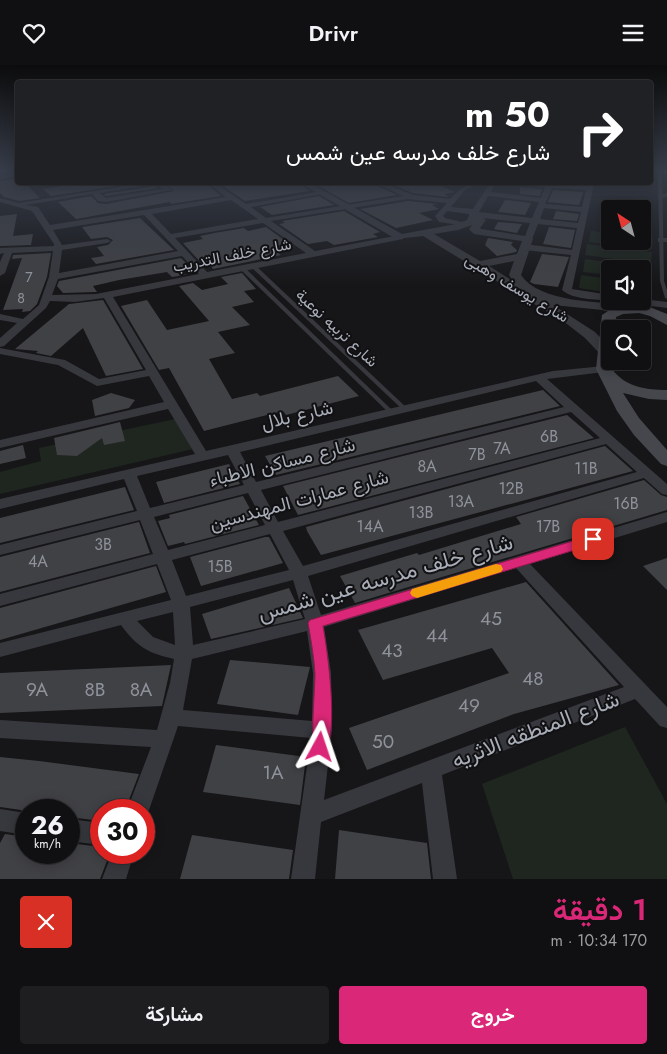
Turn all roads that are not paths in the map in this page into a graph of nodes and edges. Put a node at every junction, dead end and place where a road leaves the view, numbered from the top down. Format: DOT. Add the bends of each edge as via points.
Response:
graph roads {
  1 [pos="36,210"];
  2 [pos="123,210"];
  3 [pos="148,210"];
  4 [pos="251,210"];
  5 [pos="330,210"];
  6 [pos="355,210"];
  7 [pos="444,210"];
  8 [pos="449,210"];
  9 [pos="476,210"];
  10 [pos="539,210"];
  11 [pos="585,210"];
  12 [pos="664,210"];
  13 [pos="472,216"];
  14 [pos="265,220"];
  15 [pos="535,221"];
  16 [pos="581,226"];
  17 [pos="49,228"];
  18 [pos="423,232"];
  19 [pos="480,233"];
  20 [pos="404,236"];
  21 [pos="170,237"];
  22 [pos="664,240"];
  23 [pos="107,241"];
  24 [pos="439,242"];
  25 [pos="58,248"];
  26 [pos="524,248"];
  27 [pos="5,251"];
  28 [pos="184,253"];
  29 [pos="575,253"];
  30 [pos="313,254"];
  31 [pos="478,265"];
  32 [pos="253,266"];
  33 [pos="242,268"];
  34 [pos="1,270"];
  35 [pos="205,275"];
  36 [pos="54,277"];
  37 [pos="107,295"];
  38 [pos="601,297"];
  39 [pos="47,298"];
  40 [pos="667,298"];
  41 [pos="553,304"];
  42 [pos="601,305"];
  43 [pos="621,310"];
  44 [pos="650,310"];
  45 [pos="665,315"];
  46 [pos="0,317"];
  47 [pos="608,320"];
  48 [pos="25,322"];
  49 [pos="0,344"];
  50 [pos="601,347"];
  51 [pos="0,351"];
  52 [pos="153,372"];
  53 [pos="606,372"];
  54 [pos="539,378"];
  55 [pos="667,395"];
  56 [pos="172,404"];
  57 [pos="573,408"];
  58 [pos="405,409"];
  59 [pos="391,412"];
  60 [pos="608,440"];
  61 [pos="0,444"];
  62 [pos="232,450"];
  63 [pos="203,457"];
  64 [pos="667,461"];
  65 [pos="647,473"];
  66 [pos="129,474"];
  67 [pos="253,488"];
  68 [pos="667,491"];
  69 [pos="0,504"];
  70 [pos="146,515"];
  71 [pos="667,517"];
  72 [pos="274,528"];
  73 [pos="0,550"];
  74 [pos="163,557"];
  75 [pos="519,562"];
  76 [pos="299,573"];
  77 [pos="0,600"];
  78 [pos="181,603"];
  79 [pos="125,618"];
  80 [pos="316,623"];
  81 [pos="0,651"];
  82 [pos="184,654"];
  83 [pos="638,689"];
  84 [pos="170,717"];
  85 [pos="667,720"];
  86 [pos="0,729"];
  87 [pos="322,730"];
  88 [pos="162,739"];
  89 [pos="431,769"];
  90 [pos="142,799"];
  91 [pos="313,815"];
  92 [pos="0,820"];
  93 [pos="15,822"];
  94 [pos="119,864"];
  95 [pos="114,879"];
  96 [pos="303,879"];
  97 [pos="445,879"];
  1 -- 17 [label="street"];
  2 -- 17 [label="street"];
  3 -- 21 [label="street"];
  4 -- 14 [label="street"];
  5 -- 14 [label="street"];
  6 -- 20 [label="street"];
  7 -- 13 [label="street" via="440,219"];
  8 -- 13 [label="street"];
  9 -- 13 [label="street"];
  10 -- 15 [label="street"];
  11 -- 16 [label="street"];
  12 -- 22 [label="lane"];
  13 -- 15 [label="street"];
  13 -- 18 [label="street, شارع خلف التدريب" via="458,227"];
  13 -- 19 [label="street" via="481,219 474,229"];
  14 -- 21 [label="street"];
  14 -- 30 [label="street"];
  15 -- 16 [label="street"];
  15 -- 26 [label="street"];
  16 -- 29 [label="street"];
  17 -- 25 [label="street"];
  18 -- 20 [label="street, شارع خلف التدريب"];
  18 -- 24 [label="street, شارع يوسف وهبى"];
  19 -- 24 [label="street" via="448,236"];
  19 -- 26 [label="street" via="495,235"];
  20 -- 30 [label="street, شارع خلف التدريب"];
  21 -- 28 [label="street"];
  22 -- 40 [label="lane" via="662,281"];
  23 -- 25 [label="street"];
  24 -- 31 [label="street, شارع يوسف وهبى"];
  25 -- 27 [label="street"];
  25 -- 36 [label="street"];
  26 -- 29 [label="street"];
  26 -- 31 [label="street"];
  26 -- 41 [label="street, شارع يوسف وهبى" via="515,275 518,281"];
  27 -- 34 [label="street"];
  28 -- 35 [label="street"];
  28 -- 36 [label="street"];
  29 -- 38 [label="street" via="567,291"];
  30 -- 32 [label="street, شارع خلف التدريب"];
  31 -- 41 [label="street, شارع يوسف وهبى"];
  32 -- 33 [label="street, شارع خلف التدريب"];
  32 -- 58 [label="lane, شارع تربيه نوعية"];
  33 -- 35 [label="street, شارع خلف التدريب"];
  33 -- 59 [label="lane, شارع تربيه نوعية"];
  35 -- 37 [label="street, شارع خلف التدريب"];
  36 -- 39 [label="street"];
  37 -- 39 [label="street, شارع خلف التدريب"];
  37 -- 52 [label="street"];
  39 -- 48 [label="street" via="42,308"];
  41 -- 42 [label="street, شارع يوسف وهبى"];
  41 -- 50 [label="street, شارع يوسف وهبى"];
  43 -- 47 [label="main road" via="609,315"];
  44 -- 45 [label="main road"];
  46 -- 48 [label="street"];
  48 -- 49 [label="street"];
  51 -- 52 [label="street" via="61,362 97,383"];
  52 -- 56 [label="street"];
  53 -- 54 [label="street, شارع بلال" via="566,372"];
  53 -- 55 [label="main road" via="627,389 648,395"];
  53 -- 64 [label="main road" via="630,421"];
  54 -- 57 [label="street"];
  54 -- 58 [label="street, شارع بلال"];
  56 -- 61 [label="street"];
  56 -- 63 [label="street"];
  57 -- 60 [label="street"];
  57 -- 67 [label="street, شارع مساكن الاطباء"];
  58 -- 59 [label="street, شارع بلال"];
  59 -- 62 [label="street, شارع بلال"];
  60 -- 65 [label="street"];
  60 -- 72 [label="street, شارع عمارات المهندسين"];
  62 -- 63 [label="street, شارع بلال"];
  62 -- 67 [label="street"];
  63 -- 66 [label="street, شارع بلال"];
  65 -- 68 [label="street"];
  65 -- 76 [label="street"];
  66 -- 69 [label="street, شارع بلال"];
  66 -- 70 [label="street"];
  67 -- 70 [label="street, شارع مساكن الاطباء"];
  67 -- 72 [label="street"];
  70 -- 73 [label="street, شارع مساكن الاطباء"];
  70 -- 74 [label="street"];
  71 -- 75 [label="street, شارع خلف مدرسه عين شمس"];
  72 -- 74 [label="street, شارع عمارات المهندسين"];
  72 -- 76 [label="street"];
  74 -- 77 [label="street, شارع عمارات المهندسين"];
  74 -- 78 [label="street"];
  75 -- 80 [label="street, شارع خلف مدرسه عين شمس"];
  75 -- 83 [label="street"];
  76 -- 78 [label="street"];
  76 -- 80 [label="street"];
  78 -- 79 [label="street"];
  78 -- 82 [label="street"];
  79 -- 81 [label="street"];
  79 -- 82 [label="street, شارع خلف مدرسه عين شمس" via="147,642"];
  80 -- 82 [label="street, شارع خلف مدرسه عين شمس"];
  80 -- 87 [label="street" via="322,673"];
  82 -- 84 [label="street"];
  83 -- 85 [label="street"];
  83 -- 89 [label="street, شارع المنطقه الاثريه"];
  84 -- 87 [label="street"];
  84 -- 88 [label="street"];
  86 -- 88 [label="street"];
  87 -- 91 [label="street"];
  88 -- 90 [label="street"];
  89 -- 91 [label="street, شارع المنطقه الاثريه"];
  89 -- 97 [label="street, شارع المنطقه الاثريه"];
  91 -- 96 [label="street"];
  92 -- 93 [label="street"];
  94 -- 95 [label="street"];
}
